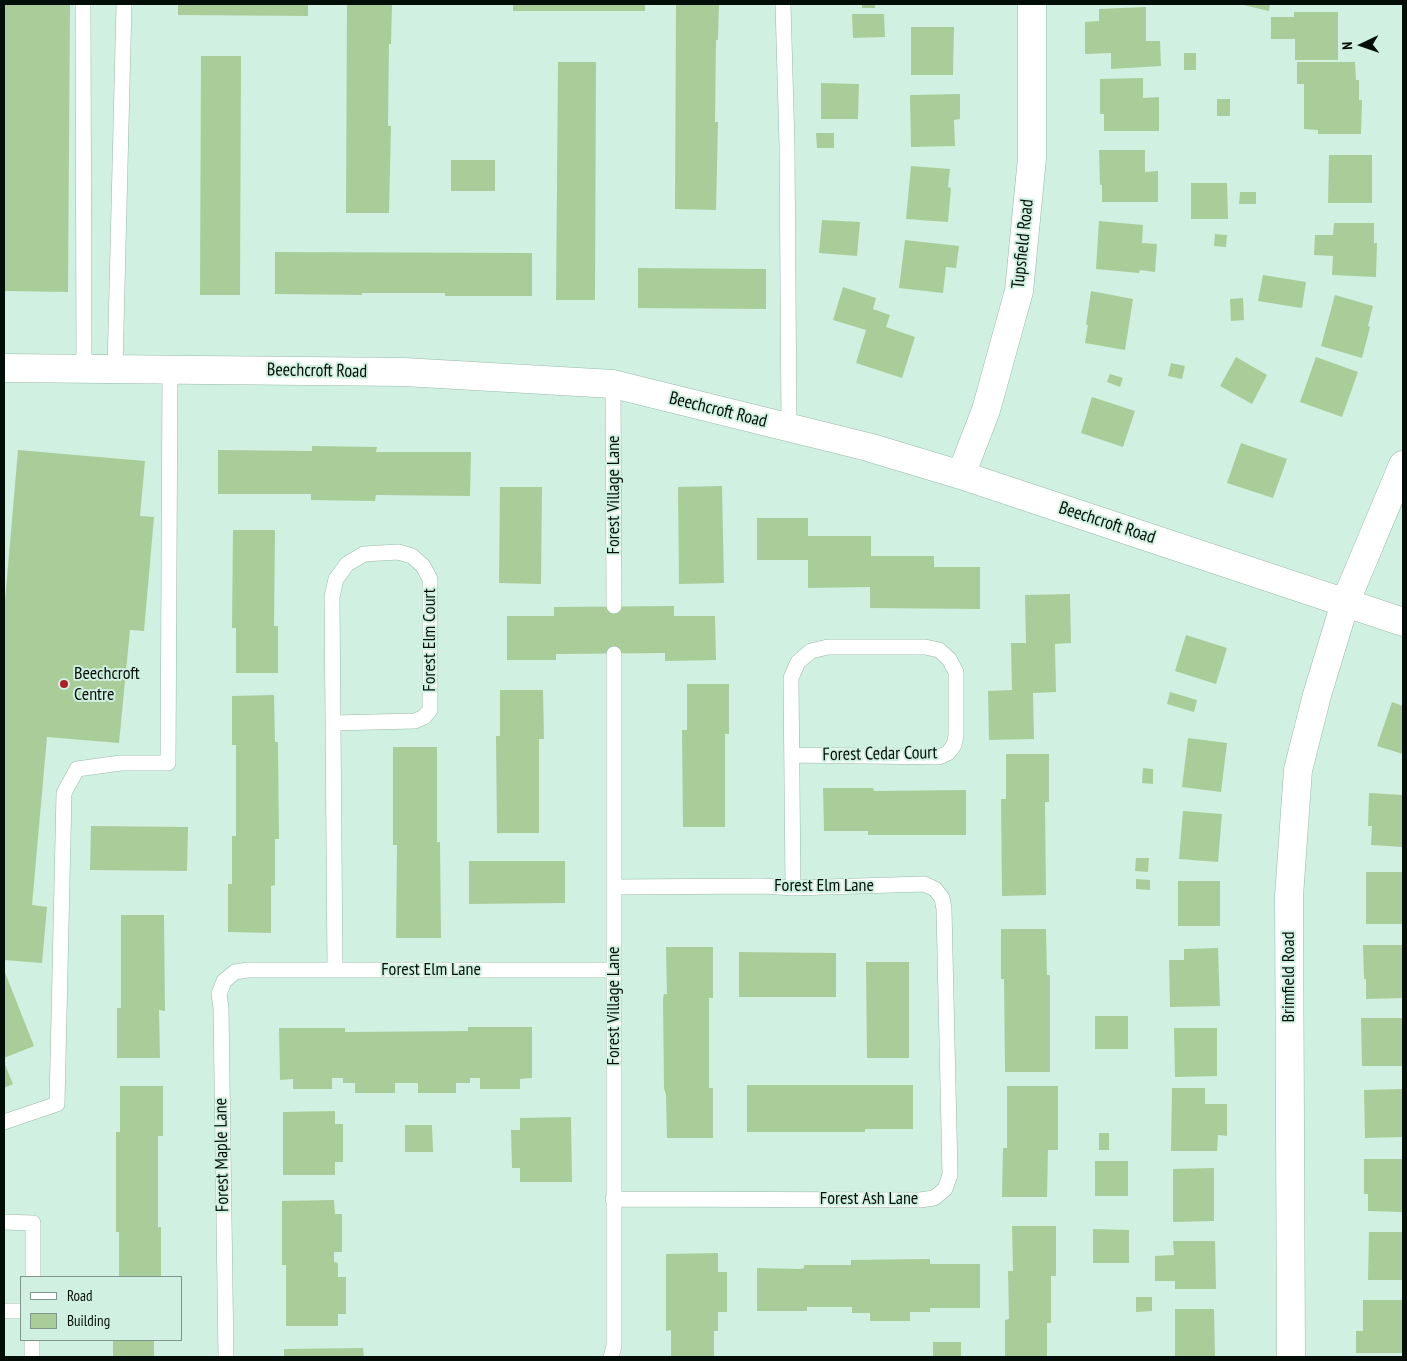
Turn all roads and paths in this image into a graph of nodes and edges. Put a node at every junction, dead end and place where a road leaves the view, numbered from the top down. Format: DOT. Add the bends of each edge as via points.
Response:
graph roads {
  1 [pos="83,4"];
  2 [pos="124,4"];
  3 [pos="784,4"];
  4 [pos="1032,4"];
  5 [pos="4,368"];
  6 [pos="84,369"];
  7 [pos="115,369"];
  8 [pos="170,369"];
  9 [pos="613,384"];
  10 [pos="789,427"];
  11 [pos="1403,465"];
  12 [pos="962,475"];
  13 [pos="1345,603"];
  14 [pos="614,606"];
  15 [pos="1403,622"];
  16 [pos="614,654"];
  17 [pos="333,723"];
  18 [pos="792,755"];
  19 [pos="913,885"];
  20 [pos="614,887"];
  21 [pos="793,888"];
  22 [pos="248,970"];
  23 [pos="335,970"];
  24 [pos="614,970"];
  25 [pos="4,1122"];
  26 [pos="613,1198"];
  27 [pos="4,1222"];
  28 [pos="33,1276"];
  29 [pos="4,1311"];
  30 [pos="20,1311"];
  31 [pos="32,1341"];
  32 [pos="32,1357"];
  33 [pos="226,1357"];
  34 [pos="611,1357"];
  35 [pos="1291,1357"];
  1 -- 6 [label="lane"];
  2 -- 7 [label="lane"];
  3 -- 10 [label="lane"];
  4 -- 12 [label="street, Tupsfield Road" via="1032,158 1019,291 986,410"];
  5 -- 6 [label="street, Beechcroft Road"];
  6 -- 7 [label="street, Beechcroft Road"];
  7 -- 8 [label="street, Beechcroft Road"];
  8 -- 9 [label="street, Beechcroft Road" via="404,372"];
  8 -- 25 [label="lane" via="168,763 121,763 77,769 64,793 57,1104"];
  9 -- 10 [label="street, Beechcroft Road"];
  9 -- 14 [label="lane, Forest Village Lane"];
  10 -- 12 [label="street, Beechcroft Road"];
  11 -- 13 [label="street, Brimfield Road"];
  12 -- 13 [label="street, Beechcroft Road"];
  13 -- 15 [label="street, Beechcroft Road"];
  13 -- 35 [label="street, Brimfield Road" via="1298,770 1293,830 1289,896"];
  16 -- 20 [label="lane, Forest Village Lane"];
  17 -- 17 [label="lane, Forest Elm Court" via="332,597 336,579 347,564 364,554 398,552 412,556 430,579 430,710 424,718 415,721"];
  17 -- 23 [label="lane, Forest Elm Court"];
  18 -- 18 [label="lane, Forest Cedar Court" via="792,678 798,662 811,651 828,647 925,647 939,650 949,659 956,672 956,736 948,753 938,757"];
  18 -- 21 [label="lane, Forest Cedar Court"];
  19 -- 21 [label="lane, Forest Elm Lane"];
  19 -- 26 [label="lane, Forest Ash Lane" via="924,884 935,889 942,898 944,909 950,1175 945,1189 934,1198 920,1200"];
  20 -- 21 [label="lane, Forest Elm Lane"];
  20 -- 24 [label="lane, Forest Village Lane"];
  22 -- 23 [label="lane, Forest Elm Lane"];
  22 -- 33 [label="lane, Forest Maple Lane" via="235,972 224,981 219,994"];
  23 -- 24 [label="lane, Forest Elm Lane"];
  24 -- 26 [label="lane, Forest Village Lane"];
  26 -- 34 [label="lane, Forest Village Lane" via="614,1346"];
  27 -- 28 [label="lane" via="33,1223"];
  29 -- 30 [label="lane"];
  31 -- 32 [label="lane"];
}
